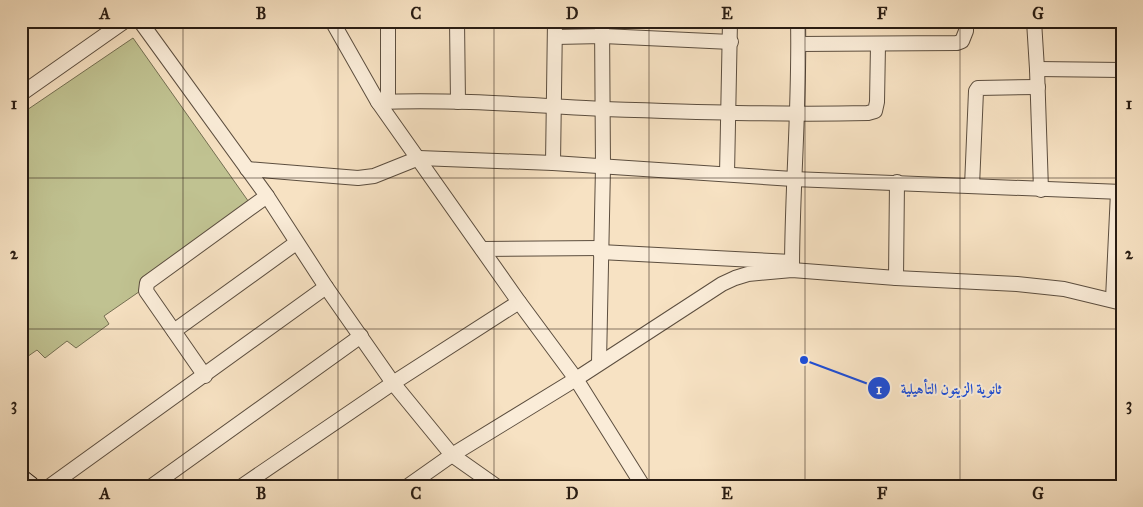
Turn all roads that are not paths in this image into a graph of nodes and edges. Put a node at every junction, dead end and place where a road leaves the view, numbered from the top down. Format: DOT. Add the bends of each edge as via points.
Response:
graph roads {
  1 [pos="125,21"];
  2 [pos="140,21"];
  3 [pos="332,21"];
  4 [pos="388,21"];
  5 [pos="457,21"];
  6 [pos="555,21"];
  7 [pos="602,21"];
  8 [pos="730,21"];
  9 [pos="798,21"];
  10 [pos="966,21"];
  11 [pos="1034,21"];
  12 [pos="603,36"];
  13 [pos="555,37"];
  14 [pos="731,42"];
  15 [pos="799,44"];
  16 [pos="878,45"];
  17 [pos="1037,69"];
  18 [pos="1122,70"];
  19 [pos="1038,87"];
  20 [pos="21,94"];
  21 [pos="383,102"];
  22 [pos="458,102"];
  23 [pos="554,106"];
  24 [pos="604,109"];
  25 [pos="729,113"];
  26 [pos="798,114"];
  27 [pos="419,158"];
  28 [pos="553,163"];
  29 [pos="603,167"];
  30 [pos="247,169"];
  31 [pos="727,174"];
  32 [pos="793,179"];
  33 [pos="897,182"];
  34 [pos="972,186"];
  35 [pos="1041,190"];
  36 [pos="1120,192"];
  37 [pos="267,196"];
  38 [pos="296,243"];
  39 [pos="482,249"];
  40 [pos="600,250"];
  41 [pos="792,266"];
  42 [pos="896,278"];
  43 [pos="326,287"];
  44 [pos="1117,301"];
  45 [pos="519,302"];
  46 [pos="174,331"];
  47 [pos="361,336"];
  48 [pos="599,363"];
  49 [pos="205,376"];
  50 [pos="576,379"];
  51 [pos="393,383"];
  52 [pos="452,455"];
  53 [pos="50,486"];
  54 [pos="152,486"];
  55 [pos="242,486"];
  56 [pos="408,486"];
  57 [pos="496,486"];
  58 [pos="643,486"];
  1 -- 20 [label="street"];
  2 -- 30 [label="street"];
  3 -- 21 [label="street"];
  4 -- 21 [label="street"];
  5 -- 22 [label="street"];
  6 -- 13 [label="street"];
  7 -- 12 [label="street"];
  8 -- 14 [label="street"];
  9 -- 15 [label="street"];
  10 -- 16 [label="street" via="964,37 956,43"];
  11 -- 17 [label="street"];
  12 -- 13 [label="street"];
  12 -- 14 [label="street"];
  12 -- 24 [label="street"];
  13 -- 23 [label="street"];
  14 -- 25 [label="street"];
  15 -- 16 [label="street"];
  15 -- 26 [label="street"];
  16 -- 26 [label="street" via="874,111"];
  17 -- 18 [label="street"];
  17 -- 19 [label="street"];
  19 -- 34 [label="street" via="978,88 976,91"];
  19 -- 35 [label="street"];
  21 -- 22 [label="street"];
  21 -- 27 [label="street"];
  22 -- 23 [label="street"];
  23 -- 24 [label="street"];
  23 -- 28 [label="street"];
  24 -- 25 [label="street"];
  24 -- 29 [label="street"];
  25 -- 26 [label="street"];
  25 -- 31 [label="street"];
  26 -- 32 [label="street"];
  27 -- 28 [label="street"];
  27 -- 30 [label="street" via="374,176 358,178"];
  27 -- 39 [label="street"];
  28 -- 29 [label="street"];
  29 -- 31 [label="street"];
  29 -- 40 [label="street"];
  30 -- 37 [label="street"];
  31 -- 32 [label="street"];
  32 -- 33 [label="street"];
  32 -- 41 [label="street"];
  33 -- 34 [label="street"];
  33 -- 42 [label="street"];
  34 -- 35 [label="street"];
  35 -- 36 [label="street"];
  36 -- 44 [label="street"];
  37 -- 38 [label="street"];
  37 -- 46 [label="street" via="147,283 146,292"];
  38 -- 43 [label="street"];
  38 -- 46 [label="street"];
  39 -- 40 [label="street"];
  39 -- 45 [label="street"];
  40 -- 41 [label="street"];
  40 -- 48 [label="street"];
  41 -- 42 [label="street"];
  41 -- 48 [label="street" via="735,278"];
  42 -- 44 [label="street" via="1017,284 1064,289"];
  43 -- 47 [label="street"];
  43 -- 49 [label="street"];
  45 -- 50 [label="street"];
  45 -- 51 [label="street"];
  46 -- 49 [label="street"];
  47 -- 51 [label="street"];
  47 -- 54 [label="street"];
  48 -- 50 [label="street"];
  49 -- 53 [label="street"];
  50 -- 52 [label="street"];
  50 -- 58 [label="street"];
  51 -- 52 [label="street"];
  51 -- 55 [label="street"];
  52 -- 56 [label="street"];
  52 -- 57 [label="street"];
}
